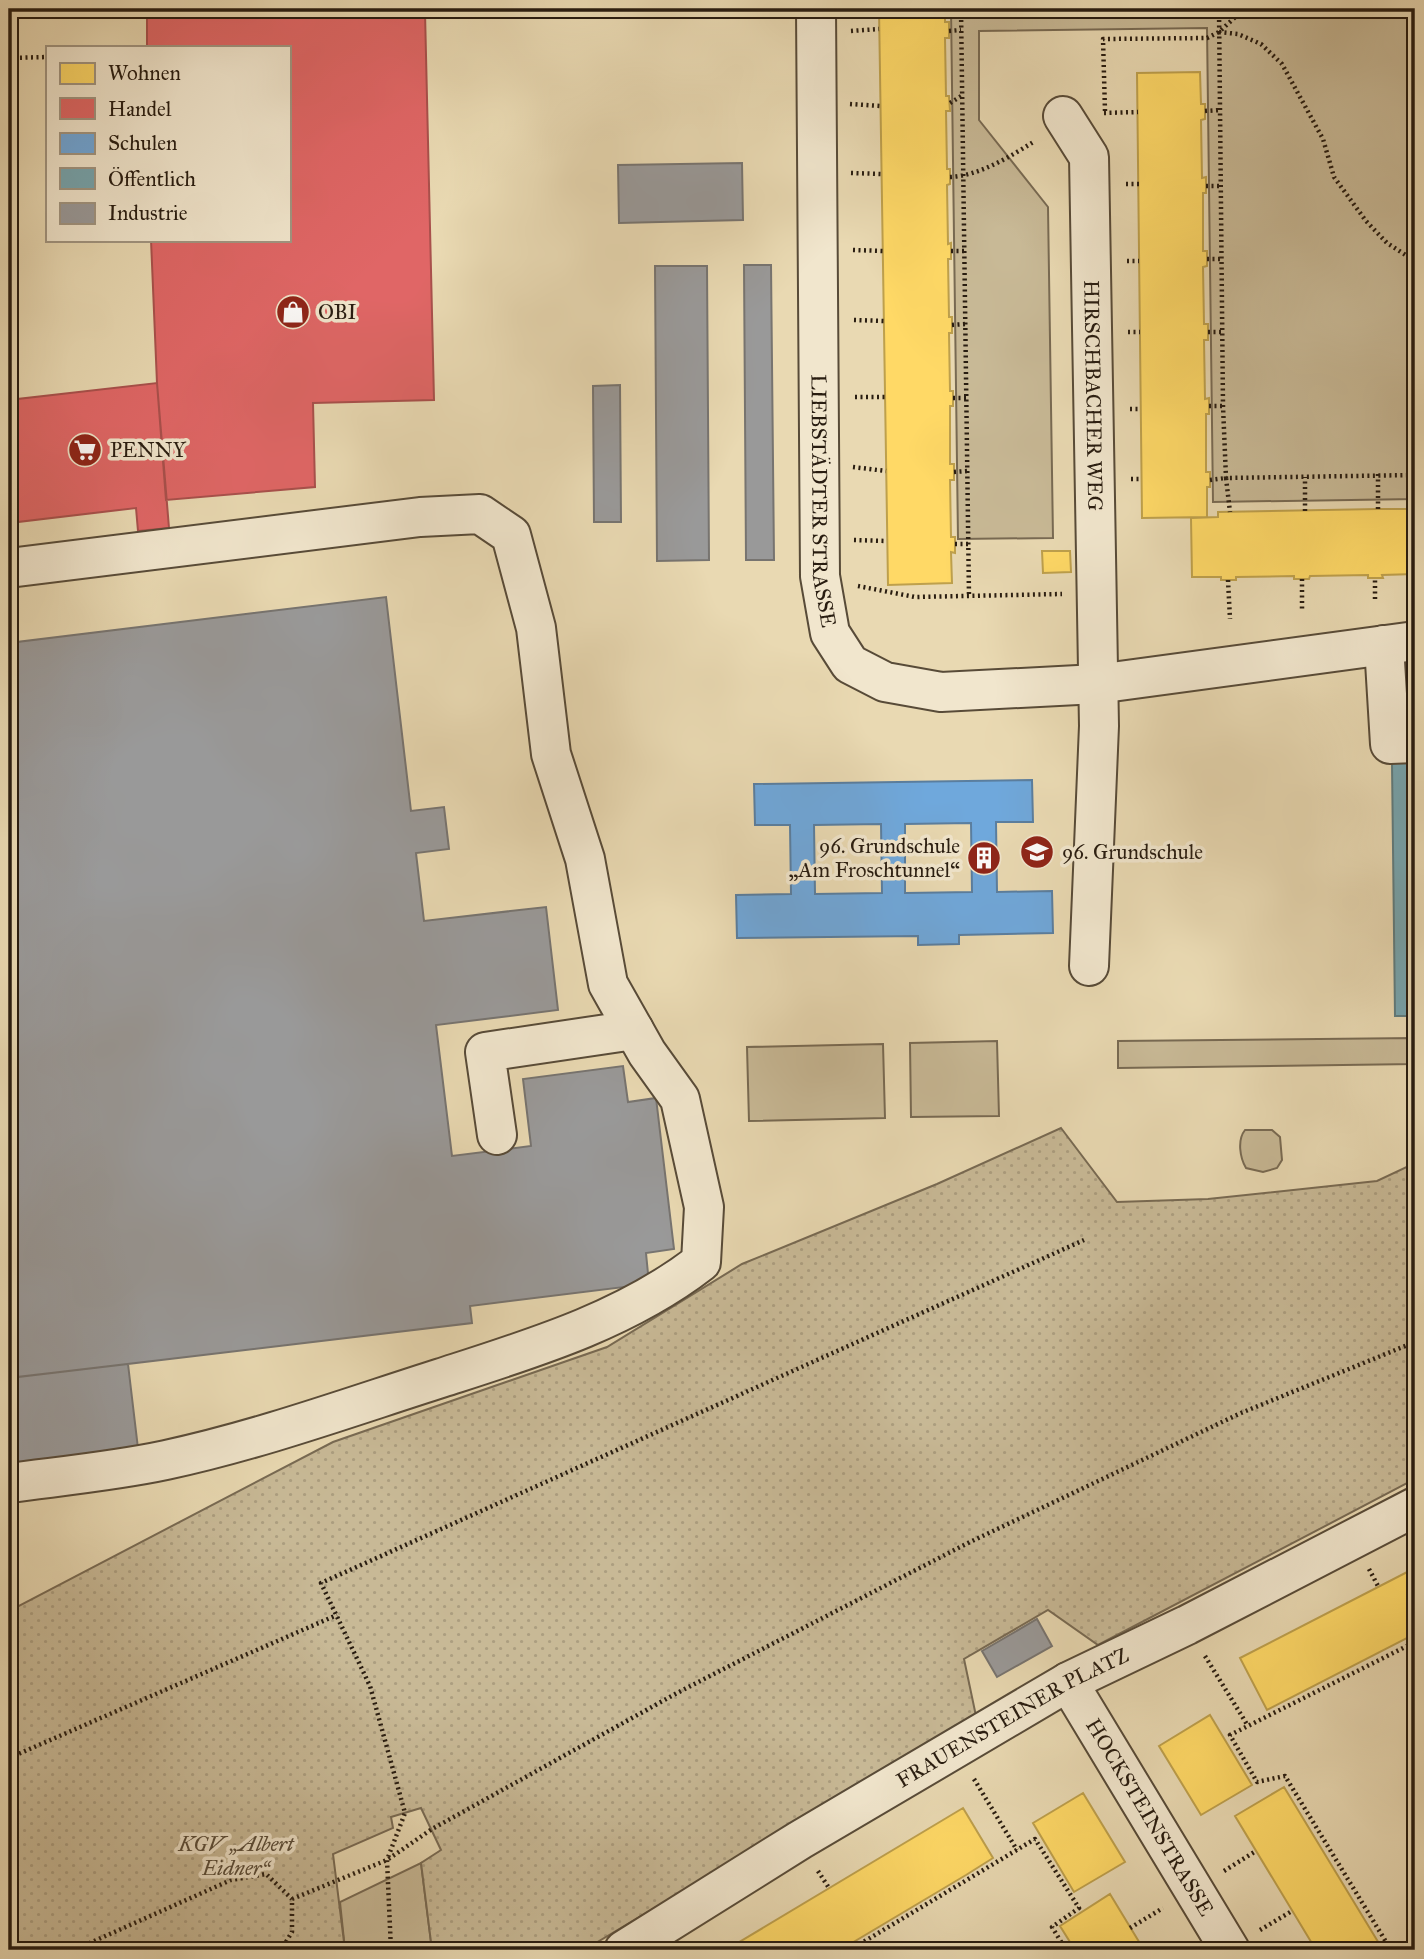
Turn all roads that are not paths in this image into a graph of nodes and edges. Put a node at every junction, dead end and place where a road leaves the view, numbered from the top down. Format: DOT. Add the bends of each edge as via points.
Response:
graph roads {
  1 [pos="816,9"];
  2 [pos="1065,118"];
  3 [pos="9,568"];
  4 [pos="1400,643"];
  5 [pos="1097,684"];
  6 [pos="1415,743"];
  7 [pos="1089,966"];
  8 [pos="634,1030"];
  9 [pos="497,1135"];
  10 [pos="9,1483"];
  11 [pos="1415,1507"];
  12 [pos="1068,1682"];
  13 [pos="634,1948"];
  14 [pos="1230,1950"];
  1 -- 5 [label="street, LIEBSTÄDTER STRASSE" via="820,576 830,633 850,664 885,682 941,692"];
  2 -- 5 [label="street, HIRSCHBACHER WEG" via="1089,157"];
  3 -- 8 [label="street" via="420,517 480,514 511,535 536,628 551,754 585,859 608,984"];
  4 -- 5 [label="street, LIEBSTÄDTER STRASSE"];
  4 -- 6 [label="street" via="1390,744"];
  5 -- 7 [label="street, HIRSCHBACHER WEG"];
  8 -- 9 [label="street" via="485,1052"];
  8 -- 10 [label="street" via="680,1099 704,1207 701,1262 672,1284 609,1318 528,1350 240,1441 165,1460"];
  11 -- 12 [label="street, FRAUENSTEINER PLATZ"];
  12 -- 13 [label="street, FRAUENSTEINER PLATZ" via="800,1840"];
  12 -- 14 [label="street, HOCKSTEINSTRASSE"];
}
